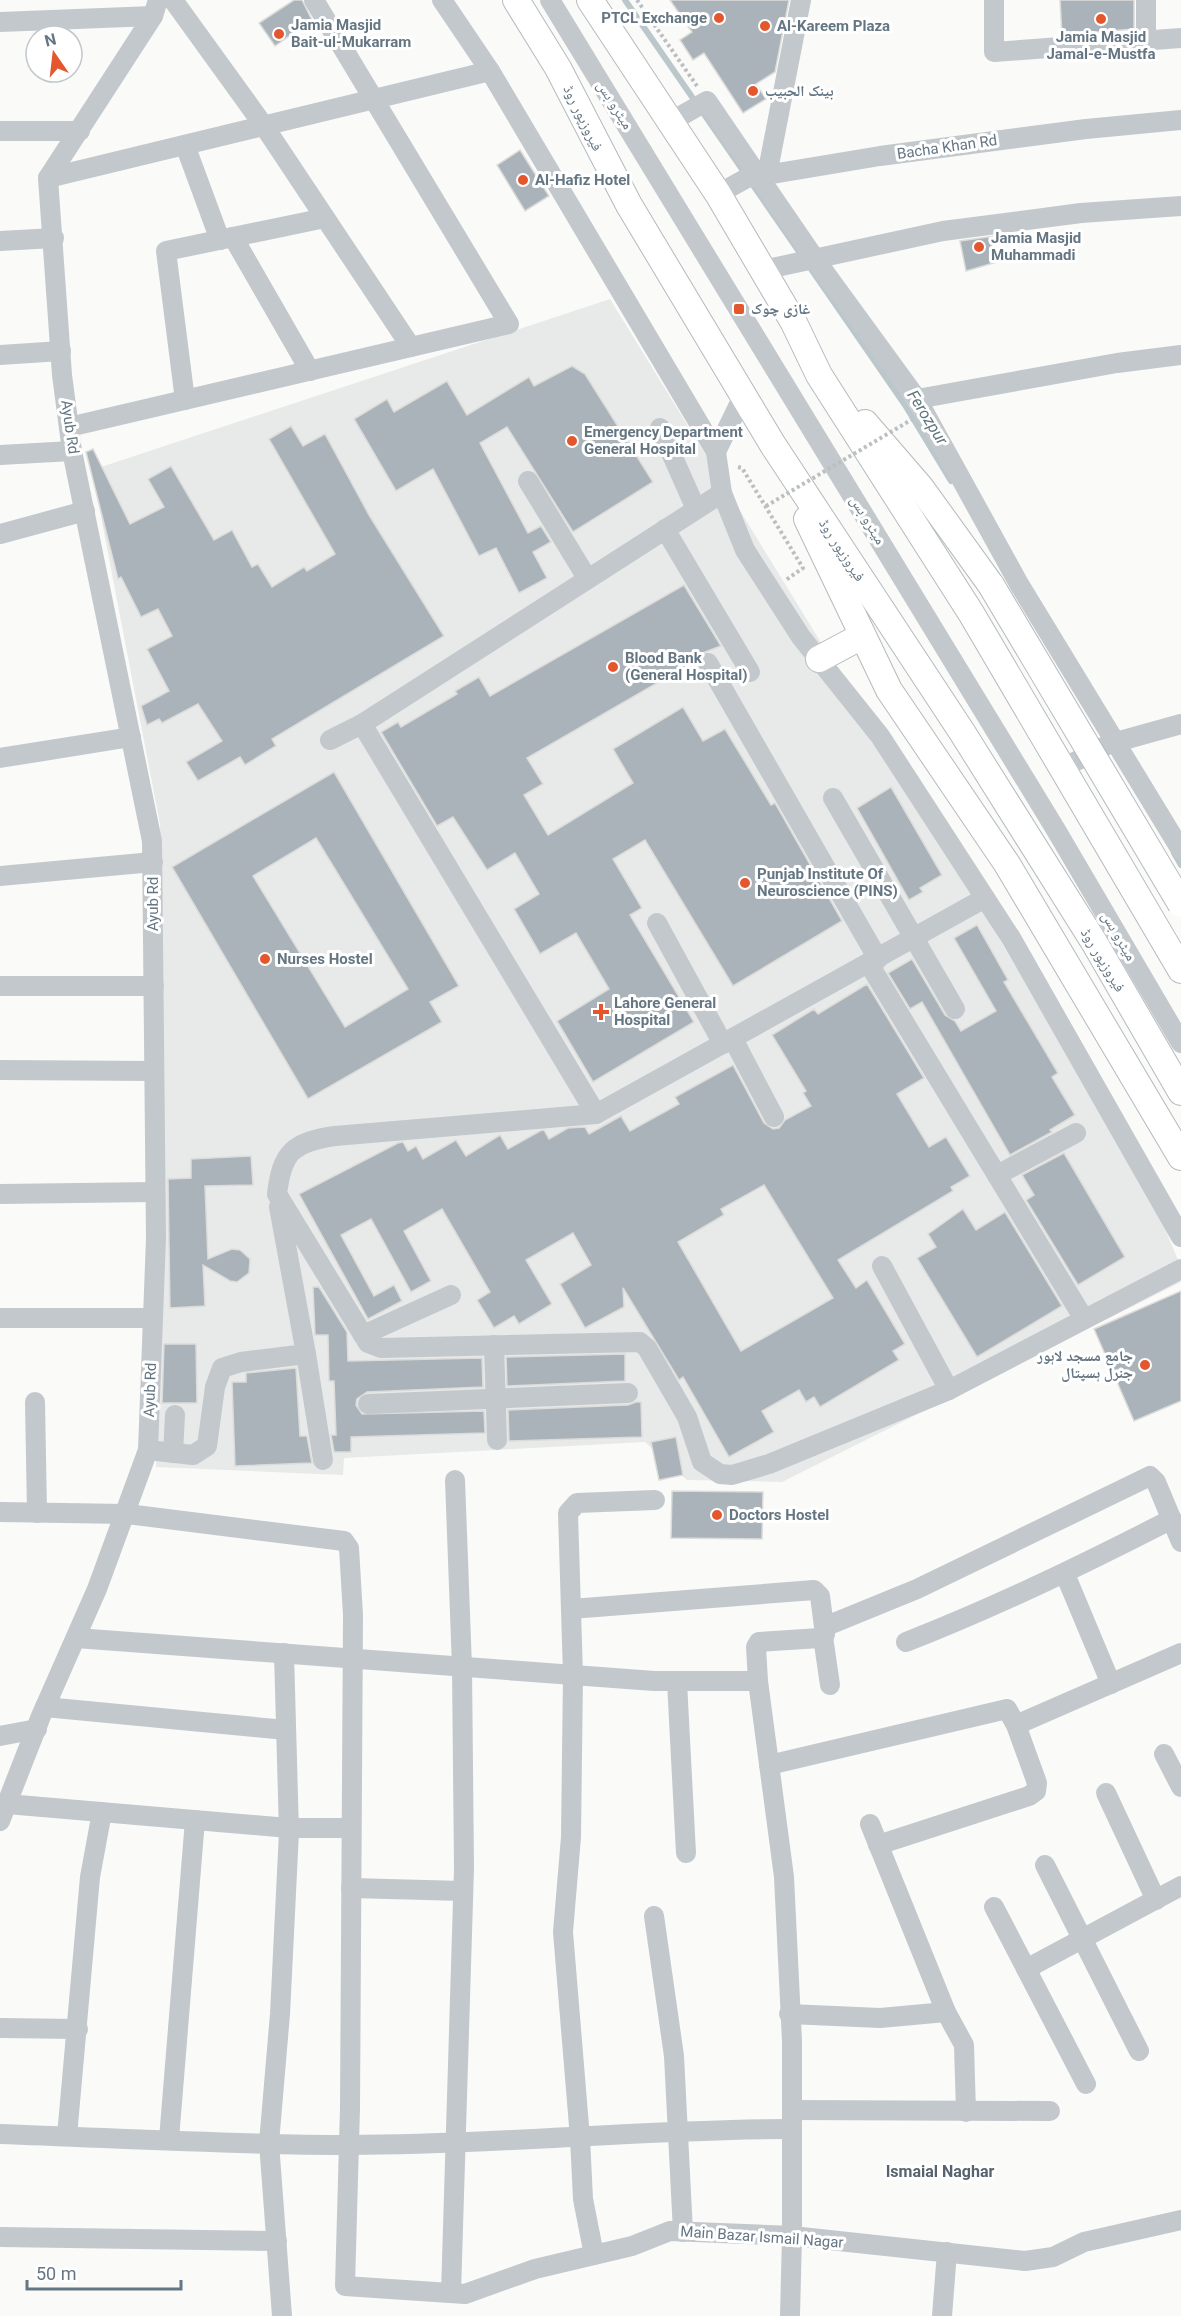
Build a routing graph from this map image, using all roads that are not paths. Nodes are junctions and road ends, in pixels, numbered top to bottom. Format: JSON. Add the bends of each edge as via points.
{"nodes":[{"id":1,"x":173,"y":0,"type":"edge"},
{"id":2,"x":314,"y":0,"type":"edge"},
{"id":3,"x":442,"y":0,"type":"edge"},
{"id":4,"x":516,"y":0,"type":"edge"},
{"id":5,"x":550,"y":0,"type":"edge"},
{"id":6,"x":590,"y":0,"type":"edge"},
{"id":7,"x":611,"y":0,"type":"edge"},
{"id":8,"x":801,"y":0,"type":"edge"},
{"id":9,"x":994,"y":0,"type":"edge"},
{"id":10,"x":1146,"y":0,"type":"edge"},
{"id":11,"x":155,"y":8,"type":"edge"},
{"id":12,"x":0,"y":22,"type":"edge"},
{"id":13,"x":608,"y":26,"type":"junction"},
{"id":14,"x":1181,"y":38,"type":"edge"},
{"id":15,"x":1146,"y":41,"type":"junction"},
{"id":16,"x":490,"y":71,"type":"junction"},
{"id":17,"x":375,"y":99,"type":"junction"},
{"id":18,"x":1181,"y":120,"type":"edge"},
{"id":19,"x":672,"y":121,"type":"junction"},
{"id":20,"x":264,"y":126,"type":"junction"},
{"id":21,"x":0,"y":131,"type":"edge"},
{"id":22,"x":80,"y":131,"type":"junction"},
{"id":23,"x":184,"y":145,"type":"junction"},
{"id":24,"x":763,"y":176,"type":"junction"},
{"id":25,"x":48,"y":178,"type":"junction"},
{"id":26,"x":718,"y":194,"type":"junction"},
{"id":27,"x":1181,"y":206,"type":"edge"},
{"id":28,"x":325,"y":218,"type":"junction"},
{"id":29,"x":54,"y":238,"type":"junction"},
{"id":30,"x":226,"y":238,"type":"junction"},
{"id":31,"x":0,"y":241,"type":"edge"},
{"id":32,"x":815,"y":259,"type":"junction"},
{"id":33,"x":763,"y":270,"type":"junction"},
{"id":34,"x":411,"y":347,"type":"junction"},
{"id":35,"x":61,"y":351,"type":"junction"},
{"id":36,"x":0,"y":355,"type":"edge"},
{"id":37,"x":1181,"y":355,"type":"edge"},
{"id":38,"x":310,"y":371,"type":"junction"},
{"id":39,"x":819,"y":375,"type":"junction"},
{"id":40,"x":744,"y":394,"type":"junction"},
{"id":41,"x":917,"y":399,"type":"junction"},
{"id":42,"x":185,"y":400,"type":"junction"},
{"id":43,"x":69,"y":427,"type":"junction"},
{"id":44,"x":660,"y":428,"type":"dead end"},
{"id":45,"x":773,"y":445,"type":"junction"},
{"id":46,"x":72,"y":451,"type":"junction"},
{"id":47,"x":716,"y":452,"type":"junction"},
{"id":48,"x":0,"y":455,"type":"edge"},
{"id":49,"x":528,"y":481,"type":"dead end"},
{"id":50,"x":722,"y":494,"type":"junction"},
{"id":51,"x":696,"y":510,"type":"junction"},
{"id":52,"x":85,"y":511,"type":"junction"},
{"id":53,"x":664,"y":529,"type":"junction"},
{"id":54,"x":0,"y":534,"type":"edge"},
{"id":55,"x":586,"y":578,"type":"junction"},
{"id":56,"x":862,"y":636,"type":"junction"},
{"id":57,"x":819,"y":660,"type":"junction"},
{"id":58,"x":708,"y":663,"type":"dead end"},
{"id":59,"x":750,"y":672,"type":"dead end"},
{"id":60,"x":1181,"y":723,"type":"edge"},
{"id":61,"x":362,"y":724,"type":"junction"},
{"id":62,"x":131,"y":737,"type":"junction"},
{"id":63,"x":330,"y":740,"type":"dead end"},
{"id":64,"x":1115,"y":742,"type":"junction"},
{"id":65,"x":0,"y":758,"type":"edge"},
{"id":66,"x":1060,"y":769,"type":"junction"},
{"id":67,"x":833,"y":798,"type":"dead end"},
{"id":68,"x":1181,"y":850,"type":"edge"},
{"id":69,"x":153,"y":861,"type":"junction"},
{"id":70,"x":0,"y":876,"type":"edge"},
{"id":71,"x":985,"y":898,"type":"junction"},
{"id":72,"x":1181,"y":904,"type":"edge"},
{"id":73,"x":657,"y":923,"type":"dead end"},
{"id":74,"x":916,"y":939,"type":"junction"},
{"id":75,"x":874,"y":962,"type":"junction"},
{"id":76,"x":1181,"y":970,"type":"edge"},
{"id":77,"x":0,"y":986,"type":"edge"},
{"id":78,"x":153,"y":986,"type":"junction"},
{"id":79,"x":955,"y":1009,"type":"dead end"},
{"id":80,"x":728,"y":1042,"type":"junction"},
{"id":81,"x":1181,"y":1042,"type":"edge"},
{"id":82,"x":0,"y":1070,"type":"edge"},
{"id":83,"x":154,"y":1071,"type":"junction"},
{"id":84,"x":1181,"y":1092,"type":"edge"},
{"id":85,"x":596,"y":1114,"type":"junction"},
{"id":86,"x":774,"y":1117,"type":"dead end"},
{"id":87,"x":1076,"y":1133,"type":"dead end"},
{"id":88,"x":1181,"y":1157,"type":"edge"},
{"id":89,"x":997,"y":1175,"type":"junction"},
{"id":90,"x":155,"y":1192,"type":"junction"},
{"id":91,"x":0,"y":1194,"type":"edge"},
{"id":92,"x":277,"y":1194,"type":"junction"},
{"id":93,"x":1181,"y":1237,"type":"edge"},
{"id":94,"x":882,"y":1266,"type":"dead end"},
{"id":95,"x":1181,"y":1269,"type":"edge"},
{"id":96,"x":451,"y":1295,"type":"dead end"},
{"id":97,"x":0,"y":1318,"type":"edge"},
{"id":98,"x":152,"y":1318,"type":"junction"},
{"id":99,"x":1084,"y":1319,"type":"junction"},
{"id":100,"x":363,"y":1335,"type":"junction"},
{"id":101,"x":494,"y":1345,"type":"junction"},
{"id":102,"x":306,"y":1354,"type":"junction"},
{"id":103,"x":949,"y":1390,"type":"junction"},
{"id":104,"x":628,"y":1393,"type":"dead end"},
{"id":105,"x":496,"y":1399,"type":"junction"},
{"id":106,"x":35,"y":1402,"type":"dead end"},
{"id":107,"x":369,"y":1404,"type":"dead end"},
{"id":108,"x":174,"y":1415,"type":"dead end"},
{"id":109,"x":497,"y":1440,"type":"dead end"},
{"id":110,"x":148,"y":1450,"type":"junction"},
{"id":111,"x":173,"y":1453,"type":"junction"},
{"id":112,"x":323,"y":1460,"type":"dead end"},
{"id":113,"x":455,"y":1480,"type":"dead end"},
{"id":114,"x":656,"y":1500,"type":"dead end"},
{"id":115,"x":0,"y":1512,"type":"edge"},
{"id":116,"x":37,"y":1513,"type":"junction"},
{"id":117,"x":127,"y":1514,"type":"junction"},
{"id":118,"x":1172,"y":1519,"type":"junction"},
{"id":119,"x":1181,"y":1542,"type":"edge"},
{"id":120,"x":1065,"y":1574,"type":"junction"},
{"id":121,"x":571,"y":1609,"type":"junction"},
{"id":122,"x":823,"y":1632,"type":"junction"},
{"id":123,"x":76,"y":1638,"type":"junction"},
{"id":124,"x":906,"y":1642,"type":"dead end"},
{"id":125,"x":284,"y":1653,"type":"junction"},
{"id":126,"x":1181,"y":1653,"type":"edge"},
{"id":127,"x":352,"y":1660,"type":"junction"},
{"id":128,"x":462,"y":1667,"type":"junction"},
{"id":129,"x":573,"y":1675,"type":"junction"},
{"id":130,"x":758,"y":1681,"type":"junction"},
{"id":131,"x":677,"y":1682,"type":"junction"},
{"id":132,"x":1111,"y":1684,"type":"junction"},
{"id":133,"x":830,"y":1685,"type":"dead end"},
{"id":134,"x":45,"y":1707,"type":"junction"},
{"id":135,"x":1016,"y":1725,"type":"junction"},
{"id":136,"x":37,"y":1729,"type":"junction"},
{"id":137,"x":285,"y":1730,"type":"junction"},
{"id":138,"x":0,"y":1736,"type":"edge"},
{"id":139,"x":1164,"y":1754,"type":"dead end"},
{"id":140,"x":769,"y":1765,"type":"junction"},
{"id":141,"x":1181,"y":1787,"type":"edge"},
{"id":142,"x":1106,"y":1793,"type":"dead end"},
{"id":143,"x":102,"y":1812,"type":"junction"},
{"id":144,"x":3,"y":1813,"type":"edge"},
{"id":145,"x":195,"y":1820,"type":"junction"},
{"id":146,"x":870,"y":1824,"type":"dead end"},
{"id":147,"x":289,"y":1827,"type":"junction"},
{"id":148,"x":351,"y":1828,"type":"junction"},
{"id":149,"x":878,"y":1845,"type":"junction"},
{"id":150,"x":686,"y":1853,"type":"dead end"},
{"id":151,"x":1045,"y":1865,"type":"dead end"},
{"id":152,"x":1181,"y":1886,"type":"edge"},
{"id":153,"x":351,"y":1888,"type":"junction"},
{"id":154,"x":463,"y":1891,"type":"junction"},
{"id":155,"x":1156,"y":1900,"type":"junction"},
{"id":156,"x":994,"y":1906,"type":"dead end"},
{"id":157,"x":654,"y":1916,"type":"dead end"},
{"id":158,"x":1081,"y":1940,"type":"junction"},
{"id":159,"x":1026,"y":1969,"type":"junction"},
{"id":160,"x":946,"y":2012,"type":"junction"},
{"id":161,"x":789,"y":2014,"type":"junction"},
{"id":162,"x":0,"y":2028,"type":"edge"},
{"id":163,"x":78,"y":2029,"type":"junction"},
{"id":164,"x":1139,"y":2051,"type":"dead end"},
{"id":165,"x":1086,"y":2084,"type":"dead end"},
{"id":166,"x":1050,"y":2111,"type":"dead end"},
{"id":167,"x":966,"y":2112,"type":"junction"},
{"id":168,"x":792,"y":2119,"type":"junction"},
{"id":169,"x":679,"y":2131,"type":"junction"},
{"id":170,"x":0,"y":2134,"type":"edge"},
{"id":171,"x":67,"y":2136,"type":"junction"},
{"id":172,"x":580,"y":2138,"type":"junction"},
{"id":173,"x":169,"y":2139,"type":"junction"},
{"id":174,"x":456,"y":2142,"type":"junction"},
{"id":175,"x":269,"y":2143,"type":"junction"},
{"id":176,"x":349,"y":2145,"type":"junction"},
{"id":177,"x":1181,"y":2220,"type":"edge"},
{"id":178,"x":683,"y":2232,"type":"junction"},
{"id":179,"x":792,"y":2236,"type":"junction"},
{"id":180,"x":0,"y":2237,"type":"edge"},
{"id":181,"x":277,"y":2241,"type":"junction"},
{"id":182,"x":947,"y":2252,"type":"junction"},
{"id":183,"x":594,"y":2255,"type":"junction"},
{"id":184,"x":451,"y":2293,"type":"junction"},
{"id":185,"x":282,"y":2316,"type":"edge"},
{"id":186,"x":790,"y":2316,"type":"edge"},
{"id":187,"x":942,"y":2316,"type":"edge"}],
"edges":[{"from":1,"to":20,"type":"street"},
{"from":2,"to":17,"type":"street"},
{"from":3,"to":16,"type":"street"},
{"from":4,"to":40,"type":"main road","name":"فیروزپور روڈ","via":[[558,68],[607,167]]},
{"from":5,"to":81,"type":"street","name":"میٹرو بس"},
{"from":6,"to":13,"type":"main road"},
{"from":7,"to":13,"type":"main road"},
{"from":8,"to":24,"type":"street"},
{"from":9,"to":15,"type":"street","via":[[994,52]]},
{"from":10,"to":15,"type":"street"},
{"from":11,"to":12,"type":"street"},
{"from":11,"to":22,"type":"street"},
{"from":13,"to":19,"type":"main road"},
{"from":14,"to":15,"type":"street"},
{"from":16,"to":17,"type":"street"},
{"from":16,"to":47,"type":"street"},
{"from":17,"to":20,"type":"street"},
{"from":17,"to":34,"type":"street","via":[[509,324]]},
{"from":18,"to":24,"type":"street","name":"Bacha Khan Rd","via":[[880,156]]},
{"from":19,"to":24,"type":"street","via":[[707,101]]},
{"from":19,"to":26,"type":"main road"},
{"from":20,"to":23,"type":"street"},
{"from":20,"to":28,"type":"street"},
{"from":21,"to":22,"type":"street"},
{"from":22,"to":25,"type":"street"},
{"from":23,"to":25,"type":"street"},
{"from":23,"to":30,"type":"street"},
{"from":24,"to":26,"type":"street","name":"Bacha Khan Rd","via":[[747,178]]},
{"from":24,"to":32,"type":"street"},
{"from":25,"to":29,"type":"street","name":"Ayub Rd"},
{"from":26,"to":33,"type":"main road"},
{"from":27,"to":32,"type":"street","via":[[1081,213],[944,231]]},
{"from":28,"to":30,"type":"street"},
{"from":28,"to":34,"type":"street"},
{"from":29,"to":31,"type":"street"},
{"from":29,"to":35,"type":"street","name":"Ayub Rd"},
{"from":30,"to":38,"type":"street"},
{"from":30,"to":42,"type":"street","via":[[166,251]]},
{"from":32,"to":33,"type":"street"},
{"from":32,"to":41,"type":"street"},
{"from":33,"to":39,"type":"main road"},
{"from":34,"to":38,"type":"street"},
{"from":35,"to":36,"type":"street"},
{"from":35,"to":43,"type":"street","name":"Ayub Rd"},
{"from":37,"to":41,"type":"street"},
{"from":38,"to":42,"type":"street"},
{"from":39,"to":66,"type":"main road","via":[[971,613]]},
{"from":39,"to":72,"type":"main road","bridge":true,"via":[[921,488],[991,585]]},
{"from":40,"to":45,"type":"main road","name":"فیروزپور روڈ"},
{"from":40,"to":47,"type":"street"},
{"from":41,"to":64,"type":"street","via":[[1019,584]]},
{"from":42,"to":43,"type":"street"},
{"from":43,"to":46,"type":"street","name":"Ayub Rd"},
{"from":44,"to":51,"type":"street"},
{"from":45,"to":56,"type":"main road"},
{"from":45,"to":84,"type":"main road","name":"فیروزپور روڈ","via":[[962,732],[1094,942]]},
{"from":46,"to":48,"type":"street"},
{"from":46,"to":52,"type":"street","name":"Ayub Rd"},
{"from":47,"to":50,"type":"street"},
{"from":49,"to":55,"type":"street"},
{"from":50,"to":51,"type":"street"},
{"from":50,"to":57,"type":"street","via":[[745,550]]},
{"from":51,"to":53,"type":"street"},
{"from":52,"to":54,"type":"street"},
{"from":52,"to":62,"type":"street","name":"Ayub Rd"},
{"from":53,"to":55,"type":"street"},
{"from":53,"to":59,"type":"street"},
{"from":55,"to":61,"type":"street"},
{"from":56,"to":57,"type":"main road"},
{"from":56,"to":88,"type":"main road","via":[[889,690],[1007,864]]},
{"from":57,"to":71,"type":"street","via":[[880,736]]},
{"from":58,"to":75,"type":"street"},
{"from":60,"to":64,"type":"street"},
{"from":61,"to":63,"type":"street"},
{"from":61,"to":85,"type":"street"},
{"from":62,"to":65,"type":"street"},
{"from":62,"to":69,"type":"street","name":"Ayub Rd"},
{"from":64,"to":66,"type":"street"},
{"from":64,"to":68,"type":"street"},
{"from":66,"to":76,"type":"main road"},
{"from":67,"to":74,"type":"street"},
{"from":69,"to":70,"type":"street"},
{"from":69,"to":78,"type":"street","name":"Ayub Rd"},
{"from":71,"to":74,"type":"street"},
{"from":71,"to":93,"type":"street"},
{"from":73,"to":80,"type":"street"},
{"from":74,"to":75,"type":"street"},
{"from":74,"to":79,"type":"street"},
{"from":75,"to":80,"type":"street"},
{"from":75,"to":89,"type":"street"},
{"from":77,"to":78,"type":"street"},
{"from":78,"to":83,"type":"street","name":"Ayub Rd"},
{"from":80,"to":85,"type":"street"},
{"from":80,"to":86,"type":"street"},
{"from":82,"to":83,"type":"street"},
{"from":83,"to":90,"type":"street","name":"Ayub Rd"},
{"from":85,"to":92,"type":"street","via":[[303,1141],[284,1160]]},
{"from":87,"to":89,"type":"street"},
{"from":89,"to":99,"type":"street"},
{"from":90,"to":91,"type":"street"},
{"from":90,"to":98,"type":"street","name":"Ayub Rd"},
{"from":92,"to":100,"type":"street"},
{"from":92,"to":102,"type":"street"},
{"from":94,"to":103,"type":"street"},
{"from":95,"to":99,"type":"street"},
{"from":96,"to":100,"type":"street"},
{"from":97,"to":98,"type":"street"},
{"from":98,"to":110,"type":"street","name":"Ayub Rd"},
{"from":99,"to":103,"type":"street"},
{"from":100,"to":101,"type":"street","via":[[368,1343],[381,1348]]},
{"from":101,"to":103,"type":"street","via":[[640,1342],[687,1417],[702,1462],[720,1474],[732,1475],[769,1464]]},
{"from":101,"to":105,"type":"street"},
{"from":102,"to":111,"type":"street","via":[[222,1368],[215,1387],[207,1446],[193,1455]]},
{"from":102,"to":112,"type":"street"},
{"from":104,"to":105,"type":"street"},
{"from":105,"to":107,"type":"street"},
{"from":105,"to":109,"type":"street"},
{"from":106,"to":116,"type":"street"},
{"from":108,"to":111,"type":"street"},
{"from":110,"to":111,"type":"street"},
{"from":110,"to":117,"type":"street","name":"Ayub Rd"},
{"from":113,"to":128,"type":"street"},
{"from":114,"to":121,"type":"street","via":[[577,1503],[570,1507]]},
{"from":115,"to":116,"type":"street"},
{"from":116,"to":117,"type":"street"},
{"from":117,"to":123,"type":"street","name":"Ayub Rd"},
{"from":117,"to":127,"type":"street","via":[[344,1541],[349,1548]]},
{"from":118,"to":119,"type":"street"},
{"from":118,"to":120,"type":"street"},
{"from":118,"to":122,"type":"street","via":[[1150,1476]]},
{"from":120,"to":124,"type":"street"},
{"from":120,"to":132,"type":"street"},
{"from":121,"to":122,"type":"street","via":[[814,1590],[820,1596]]},
{"from":121,"to":129,"type":"street"},
{"from":122,"to":130,"type":"street","via":[[759,1642]]},
{"from":122,"to":133,"type":"street"},
{"from":123,"to":125,"type":"street"},
{"from":123,"to":134,"type":"street","name":"Ayub Rd"},
{"from":125,"to":127,"type":"street"},
{"from":125,"to":137,"type":"street"},
{"from":126,"to":132,"type":"street"},
{"from":127,"to":128,"type":"street"},
{"from":127,"to":148,"type":"street"},
{"from":128,"to":129,"type":"street"},
{"from":128,"to":154,"type":"street"},
{"from":129,"to":131,"type":"street"},
{"from":129,"to":172,"type":"street","via":[[571,1837],[563,1932]]},
{"from":130,"to":131,"type":"street"},
{"from":130,"to":140,"type":"street"},
{"from":131,"to":150,"type":"street"},
{"from":132,"to":135,"type":"street"},
{"from":134,"to":136,"type":"street","name":"Ayub Rd"},
{"from":134,"to":137,"type":"street"},
{"from":135,"to":140,"type":"street","via":[[1009,1711],[1003,1709]]},
{"from":135,"to":149,"type":"street","via":[[1037,1783],[1036,1791]]},
{"from":136,"to":138,"type":"street"},
{"from":136,"to":144,"type":"street","name":"Ayub Rd"},
{"from":137,"to":147,"type":"street"},
{"from":139,"to":141,"type":"street"},
{"from":140,"to":161,"type":"street","via":[[784,1876]]},
{"from":142,"to":155,"type":"street"},
{"from":143,"to":144,"type":"street"},
{"from":143,"to":145,"type":"street"},
{"from":143,"to":163,"type":"street","via":[[90,1877]]},
{"from":145,"to":147,"type":"street"},
{"from":145,"to":173,"type":"street"},
{"from":146,"to":149,"type":"street"},
{"from":147,"to":148,"type":"street"},
{"from":147,"to":175,"type":"street"},
{"from":148,"to":153,"type":"street"},
{"from":149,"to":160,"type":"street"},
{"from":151,"to":158,"type":"street"},
{"from":152,"to":155,"type":"street"},
{"from":153,"to":154,"type":"street"},
{"from":153,"to":176,"type":"street"},
{"from":154,"to":174,"type":"street"},
{"from":155,"to":158,"type":"street"},
{"from":156,"to":159,"type":"street"},
{"from":157,"to":169,"type":"street","via":[[674,2056]]},
{"from":158,"to":159,"type":"street"},
{"from":158,"to":164,"type":"street"},
{"from":159,"to":165,"type":"street"},
{"from":160,"to":161,"type":"street","via":[[880,2018]]},
{"from":160,"to":167,"type":"street","via":[[963,2045]]},
{"from":161,"to":168,"type":"street"},
{"from":162,"to":163,"type":"street"},
{"from":163,"to":171,"type":"street"},
{"from":166,"to":167,"type":"street"},
{"from":167,"to":168,"type":"street"},
{"from":168,"to":169,"type":"street"},
{"from":168,"to":179,"type":"street"},
{"from":169,"to":172,"type":"street"},
{"from":169,"to":178,"type":"street"},
{"from":170,"to":171,"type":"street"},
{"from":171,"to":173,"type":"street"},
{"from":172,"to":174,"type":"street"},
{"from":172,"to":183,"type":"street","via":[[583,2199]]},
{"from":173,"to":175,"type":"street"},
{"from":174,"to":176,"type":"street"},
{"from":174,"to":184,"type":"street"},
{"from":175,"to":176,"type":"street"},
{"from":175,"to":181,"type":"street"},
{"from":176,"to":184,"type":"street","name":"Main Bazar Ismail Nagar","via":[[345,2286]]},
{"from":177,"to":182,"type":"street","name":"Main Bazar Ismail Nagar","via":[[1084,2242],[1053,2257],[1025,2262]]},
{"from":178,"to":179,"type":"street","name":"Main Bazar Ismail Nagar"},
{"from":178,"to":183,"type":"street","name":"Main Bazar Ismail Nagar","via":[[670,2231]]},
{"from":179,"to":182,"type":"street","name":"Main Bazar Ismail Nagar"},
{"from":179,"to":186,"type":"street"},
{"from":180,"to":181,"type":"street"},
{"from":181,"to":185,"type":"street"},
{"from":182,"to":187,"type":"street"},
{"from":183,"to":184,"type":"street","name":"Main Bazar Ismail Nagar","via":[[535,2269],[465,2294]]}]}
